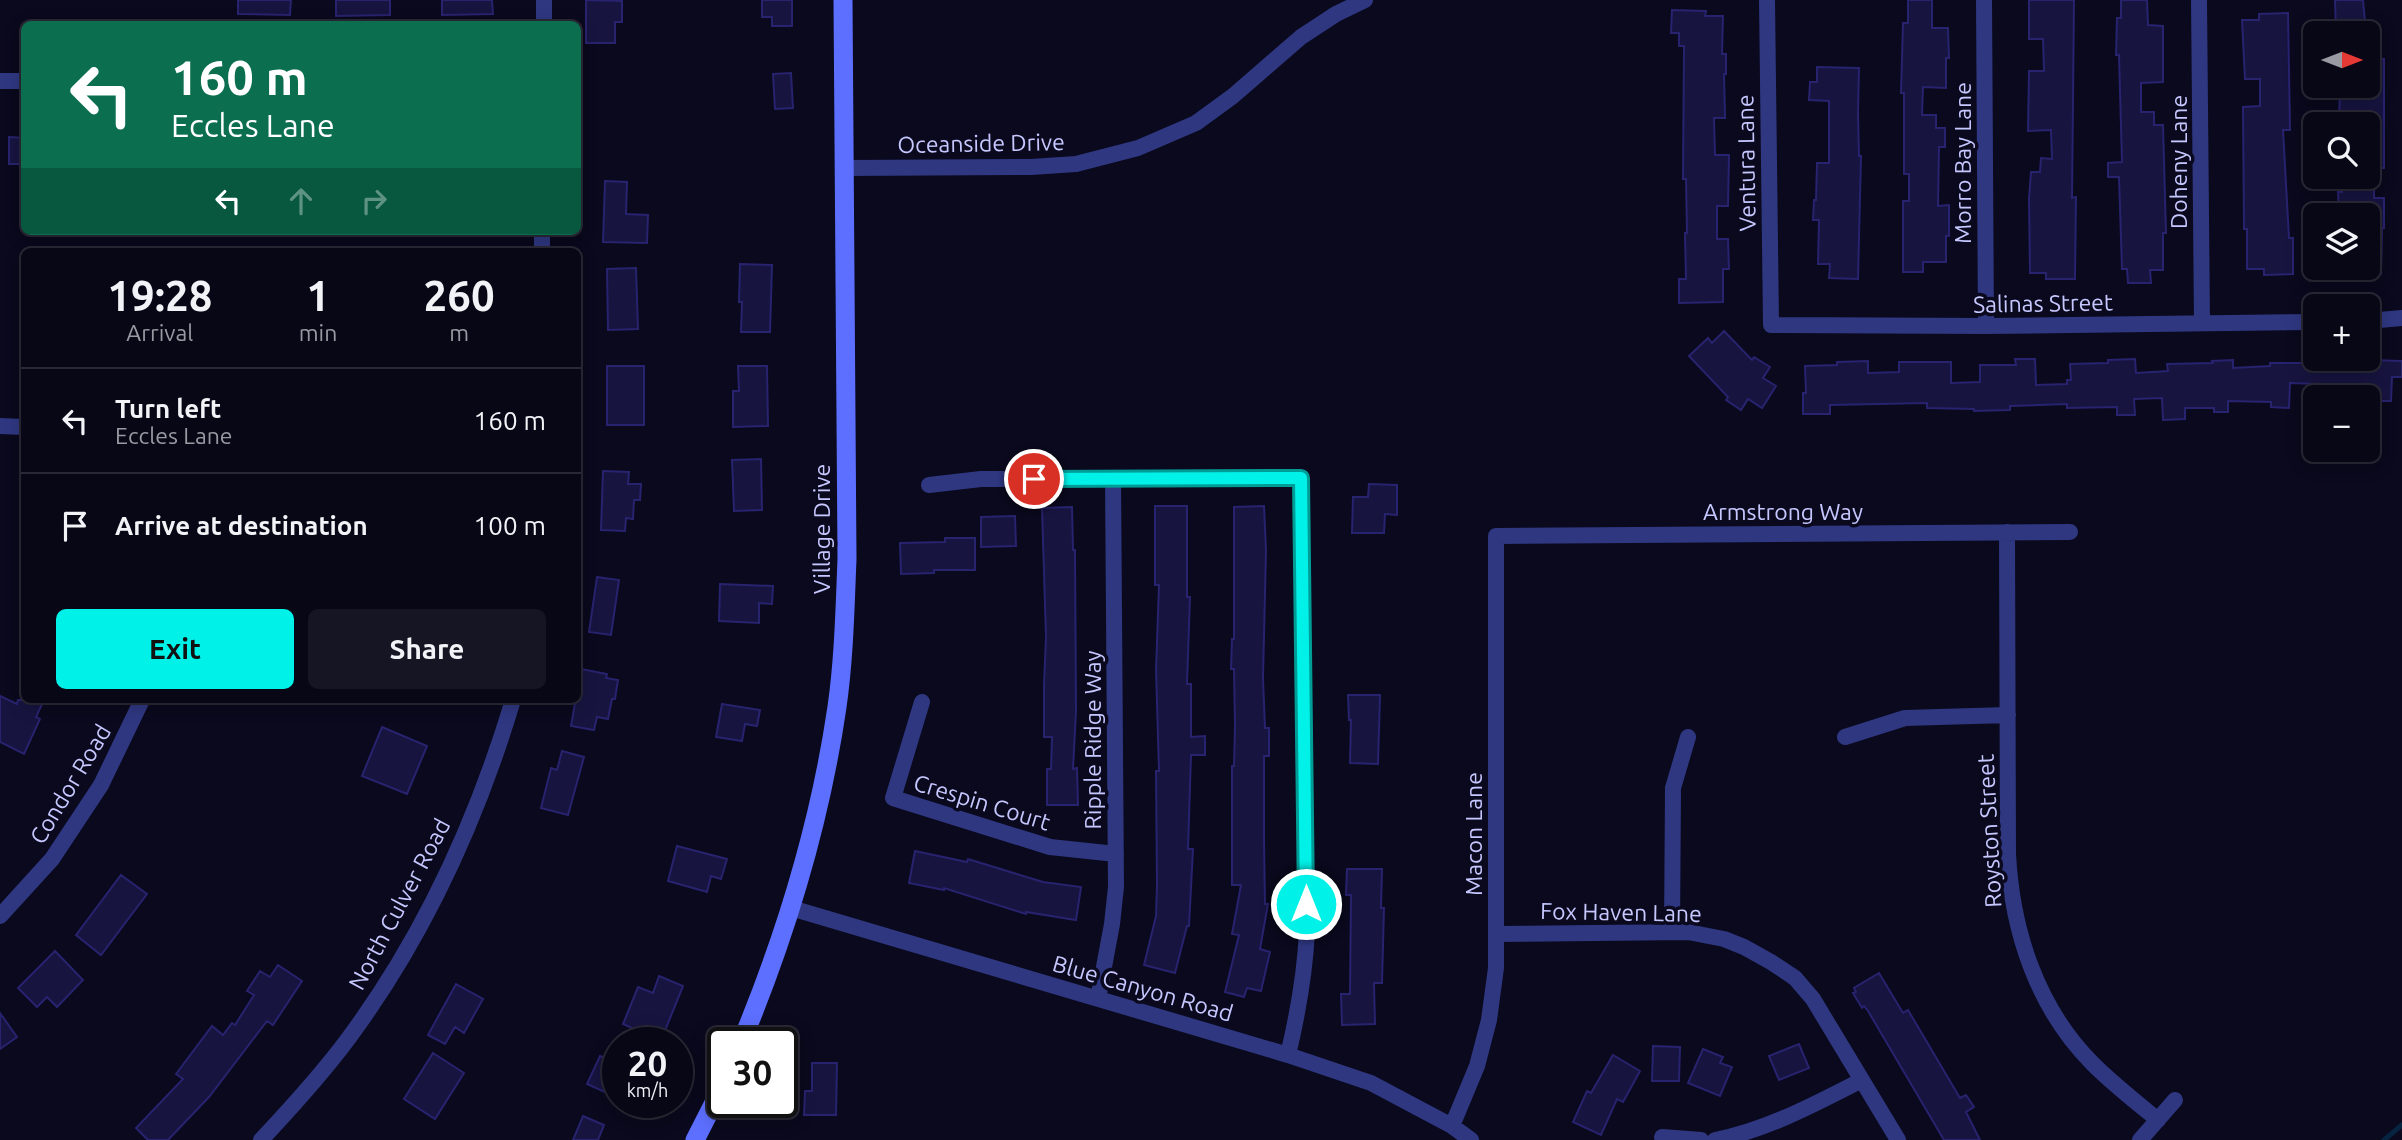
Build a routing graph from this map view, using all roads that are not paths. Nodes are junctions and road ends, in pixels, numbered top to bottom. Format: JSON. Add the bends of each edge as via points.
{"nodes":[{"id":1,"x":544,"y":0,"type":"edge"},
{"id":2,"x":843,"y":0,"type":"edge"},
{"id":3,"x":1365,"y":0,"type":"edge"},
{"id":4,"x":1767,"y":0,"type":"edge"},
{"id":5,"x":1984,"y":0,"type":"edge"},
{"id":6,"x":2199,"y":0,"type":"edge"},
{"id":7,"x":544,"y":21,"type":"edge"},
{"id":8,"x":0,"y":81,"type":"edge"},
{"id":9,"x":21,"y":81,"type":"edge"},
{"id":10,"x":844,"y":168,"type":"junction"},
{"id":11,"x":2402,"y":318,"type":"edge"},
{"id":12,"x":2380,"y":320,"type":"edge"},
{"id":13,"x":2303,"y":322,"type":"edge"},
{"id":14,"x":2202,"y":323,"type":"junction"},
{"id":15,"x":1771,"y":325,"type":"joint"},
{"id":16,"x":1986,"y":326,"type":"junction"},
{"id":17,"x":0,"y":426,"type":"edge"},
{"id":18,"x":21,"y":427,"type":"edge"},
{"id":19,"x":1113,"y":478,"type":"junction"},
{"id":20,"x":929,"y":485,"type":"dead end"},
{"id":21,"x":2007,"y":532,"type":"junction"},
{"id":22,"x":2070,"y":532,"type":"dead end"},
{"id":23,"x":1496,"y":536,"type":"joint"},
{"id":24,"x":922,"y":702,"type":"dead end"},
{"id":25,"x":141,"y":703,"type":"edge"},
{"id":26,"x":512,"y":703,"type":"edge"},
{"id":27,"x":2008,"y":715,"type":"junction"},
{"id":28,"x":1688,"y":737,"type":"dead end"},
{"id":29,"x":1845,"y":737,"type":"dead end"},
{"id":30,"x":1116,"y":854,"type":"junction"},
{"id":31,"x":791,"y":908,"type":"junction"},
{"id":32,"x":0,"y":916,"type":"edge"},
{"id":33,"x":1672,"y":932,"type":"junction"},
{"id":34,"x":1496,"y":934,"type":"junction"},
{"id":35,"x":1098,"y":999,"type":"junction"},
{"id":36,"x":747,"y":1027,"type":"edge"},
{"id":37,"x":1288,"y":1055,"type":"junction"},
{"id":38,"x":1862,"y":1080,"type":"junction"},
{"id":39,"x":2175,"y":1100,"type":"dead end"},
{"id":40,"x":707,"y":1116,"type":"edge"},
{"id":41,"x":2158,"y":1120,"type":"junction"},
{"id":42,"x":1452,"y":1126,"type":"junction"},
{"id":43,"x":1662,"y":1137,"type":"dead end"},
{"id":44,"x":261,"y":1140,"type":"edge"},
{"id":45,"x":695,"y":1140,"type":"edge"},
{"id":46,"x":1471,"y":1140,"type":"edge"},
{"id":47,"x":1700,"y":1140,"type":"edge"},
{"id":48,"x":1715,"y":1140,"type":"edge"},
{"id":49,"x":1898,"y":1140,"type":"edge"},
{"id":50,"x":2140,"y":1140,"type":"edge"}],
"edges":[{"from":1,"to":7,"type":"street"},
{"from":2,"to":10,"type":"main road","name":"Village Drive"},
{"from":3,"to":10,"type":"street","name":"Oceanside Drive","via":[[1301,37],[1196,124],[1138,148],[1076,164]]},
{"from":4,"to":15,"type":"street","name":"Ventura Lane"},
{"from":5,"to":16,"type":"street","name":"Morro Bay Lane"},
{"from":6,"to":14,"type":"street","name":"Doheny Lane"},
{"from":8,"to":9,"type":"street"},
{"from":10,"to":31,"type":"main road","name":"Village Drive","via":[[844,638],[823,786]]},
{"from":11,"to":12,"type":"street"},
{"from":13,"to":14,"type":"street","name":"Salinas Street"},
{"from":14,"to":16,"type":"street","name":"Salinas Street"},
{"from":15,"to":16,"type":"street","name":"Salinas Street"},
{"from":17,"to":18,"type":"street"},
{"from":19,"to":20,"type":"street","via":[[981,479]]},
{"from":19,"to":30,"type":"street","name":"Ripple Ridge Way"},
{"from":19,"to":37,"type":"street","via":[[1301,478],[1307,931],[1301,1002]]},
{"from":21,"to":22,"type":"street","name":"Armstrong Way"},
{"from":21,"to":23,"type":"street","name":"Armstrong Way"},
{"from":21,"to":27,"type":"street","name":"Royston Street"},
{"from":23,"to":34,"type":"street","name":"Macon Lane"},
{"from":24,"to":30,"type":"street","name":"Crespin Court","via":[[893,798],[1050,847]]},
{"from":25,"to":32,"type":"street","name":"Condor Road","via":[[101,785],[52,859]]},
{"from":26,"to":44,"type":"street","name":"North Culver Road","via":[[486,785],[438,890],[389,979],[348,1039]]},
{"from":27,"to":29,"type":"street","via":[[1905,718]]},
{"from":27,"to":41,"type":"street","name":"Royston Street","via":[[2010,889],[2029,963],[2065,1031],[2091,1062]]},
{"from":28,"to":33,"type":"street","via":[[1672,788]]},
{"from":30,"to":35,"type":"street","name":"Ripple Ridge Way","via":[[1112,924]]},
{"from":31,"to":35,"type":"street","name":"Blue Canyon Road"},
{"from":31,"to":36,"type":"main road","name":"Village Drive"},
{"from":33,"to":34,"type":"street","name":"Fox Haven Lane"},
{"from":33,"to":38,"type":"street","name":"Fox Haven Lane","via":[[1724,939],[1795,978],[1813,999]]},
{"from":34,"to":42,"type":"street","name":"Macon Lane","via":[[1489,1020],[1477,1066]]},
{"from":35,"to":37,"type":"street","name":"Blue Canyon Road"},
{"from":37,"to":42,"type":"street","name":"Blue Canyon Road","via":[[1371,1083]]},
{"from":38,"to":48,"type":"street","via":[[1801,1110]]},
{"from":38,"to":49,"type":"street","name":"Fox Haven Lane"},
{"from":39,"to":41,"type":"street"},
{"from":40,"to":45,"type":"main road"},
{"from":41,"to":50,"type":"street"},
{"from":42,"to":46,"type":"street","name":"Blue Canyon Road"},
{"from":43,"to":47,"type":"street"}]}
